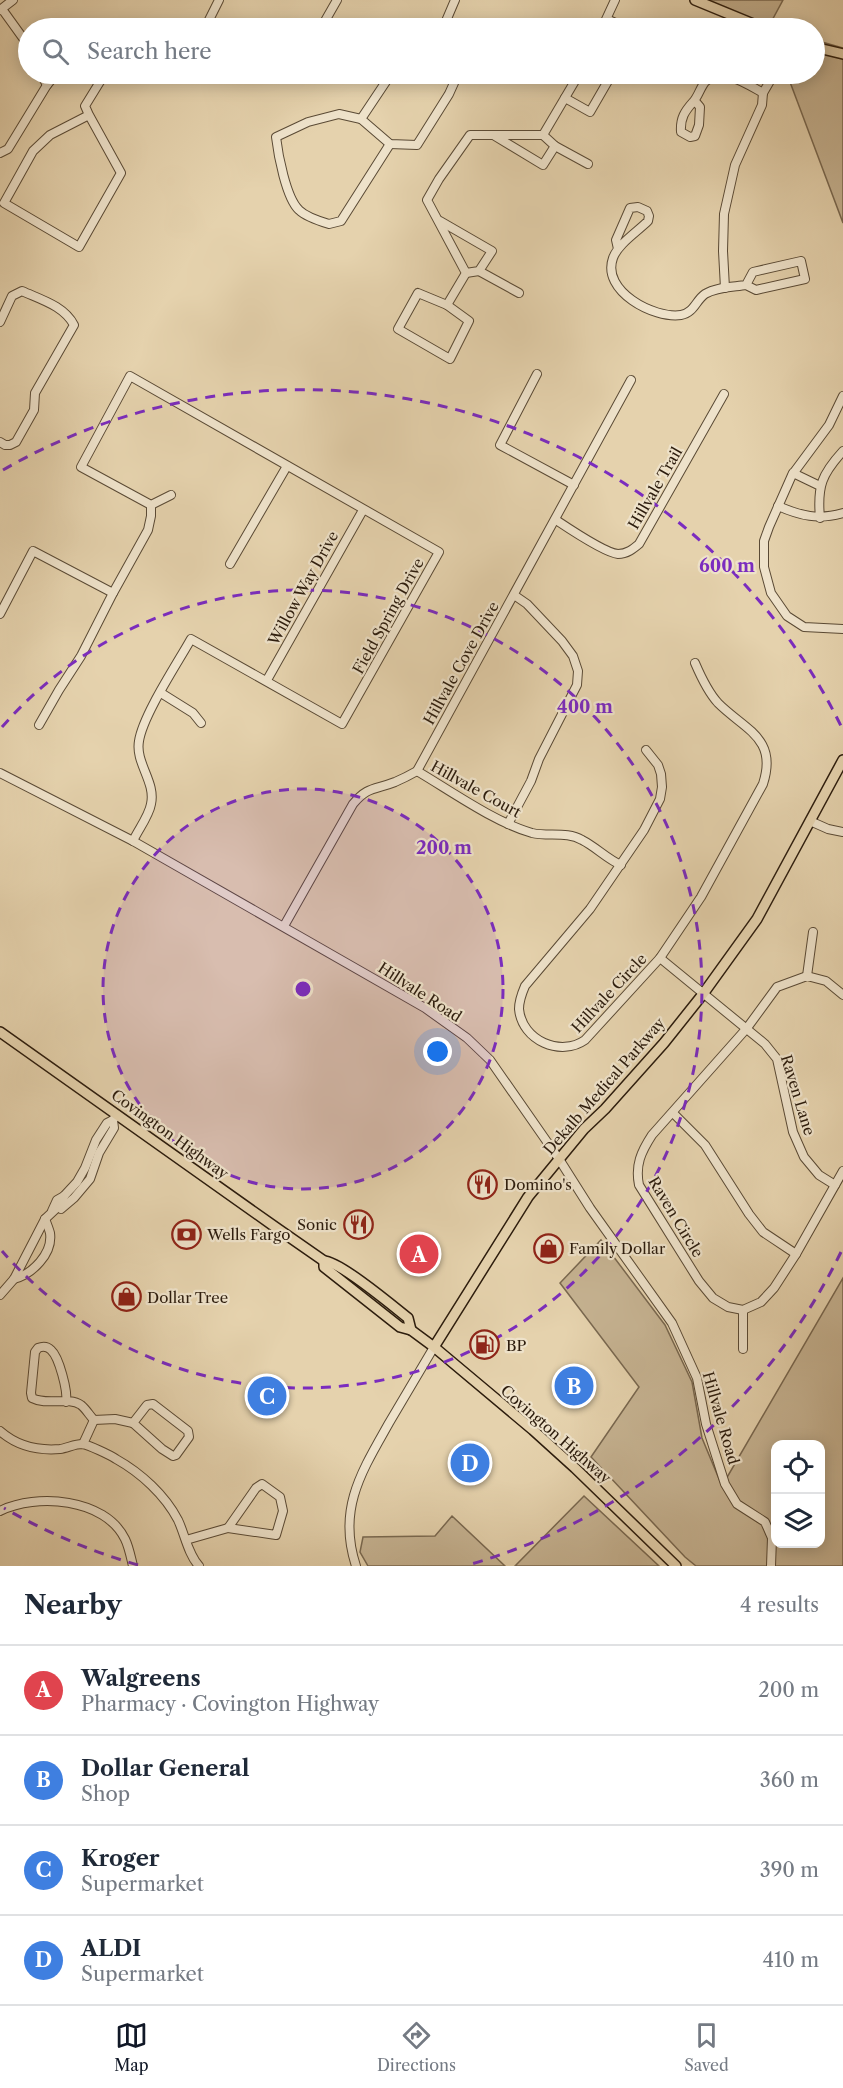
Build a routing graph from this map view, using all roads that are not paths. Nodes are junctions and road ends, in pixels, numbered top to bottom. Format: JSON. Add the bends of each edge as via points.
{"nodes":[{"id":1,"x":13,"y":0,"type":"edge"},
{"id":2,"x":219,"y":0,"type":"edge"},
{"id":3,"x":337,"y":0,"type":"edge"},
{"id":4,"x":455,"y":0,"type":"edge"},
{"id":5,"x":615,"y":0,"type":"edge"},
{"id":6,"x":695,"y":0,"type":"edge"},
{"id":7,"x":1,"y":9,"type":"edge"},
{"id":8,"x":210,"y":18,"type":"edge"},
{"id":9,"x":327,"y":18,"type":"edge"},
{"id":10,"x":448,"y":18,"type":"edge"},
{"id":11,"x":607,"y":18,"type":"edge"},
{"id":12,"x":739,"y":18,"type":"edge"},
{"id":13,"x":18,"y":32,"type":"edge"},
{"id":14,"x":825,"y":50,"type":"edge"},
{"id":15,"x":843,"y":54,"type":"edge"},
{"id":16,"x":99,"y":84,"type":"edge"},
{"id":17,"x":384,"y":84,"type":"edge"},
{"id":18,"x":453,"y":84,"type":"edge"},
{"id":19,"x":573,"y":84,"type":"edge"},
{"id":20,"x":606,"y":84,"type":"edge"},
{"id":21,"x":705,"y":84,"type":"edge"},
{"id":22,"x":745,"y":84,"type":"edge"},
{"id":23,"x":768,"y":84,"type":"edge"},
{"id":24,"x":47,"y":85,"type":"edge"},
{"id":25,"x":763,"y":93,"type":"junction"},
{"id":26,"x":565,"y":98,"type":"junction"},
{"id":27,"x":695,"y":101,"type":"dead end"},
{"id":28,"x":89,"y":115,"type":"junction"},
{"id":29,"x":361,"y":119,"type":"junction"},
{"id":30,"x":494,"y":135,"type":"junction"},
{"id":31,"x":543,"y":135,"type":"junction"},
{"id":32,"x":390,"y":144,"type":"junction"},
{"id":33,"x":555,"y":146,"type":"junction"},
{"id":34,"x":0,"y":153,"type":"edge"},
{"id":35,"x":588,"y":164,"type":"dead end"},
{"id":36,"x":438,"y":220,"type":"junction"},
{"id":37,"x":618,"y":249,"type":"junction"},
{"id":38,"x":479,"y":271,"type":"junction"},
{"id":39,"x":466,"y":273,"type":"junction"},
{"id":40,"x":746,"y":285,"type":"junction"},
{"id":41,"x":725,"y":288,"type":"junction"},
{"id":42,"x":519,"y":292,"type":"dead end"},
{"id":43,"x":447,"y":305,"type":"junction"},
{"id":44,"x":0,"y":322,"type":"edge"},
{"id":45,"x":537,"y":374,"type":"dead end"},
{"id":46,"x":631,"y":380,"type":"dead end"},
{"id":47,"x":724,"y":394,"type":"dead end"},
{"id":48,"x":843,"y":396,"type":"edge"},
{"id":49,"x":0,"y":442,"type":"edge"},
{"id":50,"x":843,"y":451,"type":"edge"},
{"id":51,"x":286,"y":466,"type":"junction"},
{"id":52,"x":793,"y":473,"type":"junction"},
{"id":53,"x":574,"y":485,"type":"junction"},
{"id":54,"x":820,"y":486,"type":"junction"},
{"id":55,"x":171,"y":495,"type":"dead end"},
{"id":56,"x":151,"y":506,"type":"junction"},
{"id":57,"x":778,"y":506,"type":"junction"},
{"id":58,"x":363,"y":510,"type":"junction"},
{"id":59,"x":843,"y":513,"type":"edge"},
{"id":60,"x":820,"y":518,"type":"junction"},
{"id":61,"x":555,"y":520,"type":"junction"},
{"id":62,"x":230,"y":564,"type":"dead end"},
{"id":63,"x":112,"y":593,"type":"junction"},
{"id":64,"x":514,"y":595,"type":"junction"},
{"id":65,"x":0,"y":614,"type":"edge"},
{"id":66,"x":843,"y":629,"type":"edge"},
{"id":67,"x":695,"y":663,"type":"dead end"},
{"id":68,"x":267,"y":680,"type":"junction"},
{"id":69,"x":161,"y":693,"type":"junction"},
{"id":70,"x":201,"y":723,"type":"dead end"},
{"id":71,"x":39,"y":725,"type":"dead end"},
{"id":72,"x":646,"y":750,"type":"dead end"},
{"id":73,"x":843,"y":760,"type":"edge"},
{"id":74,"x":417,"y":771,"type":"junction"},
{"id":75,"x":0,"y":773,"type":"edge"},
{"id":76,"x":810,"y":821,"type":"junction"},
{"id":77,"x":508,"y":824,"type":"junction"},
{"id":78,"x":843,"y":832,"type":"edge"},
{"id":79,"x":133,"y":841,"type":"junction"},
{"id":80,"x":621,"y":866,"type":"junction"},
{"id":81,"x":284,"y":926,"type":"junction"},
{"id":82,"x":813,"y":932,"type":"dead end"},
{"id":83,"x":660,"y":958,"type":"junction"},
{"id":84,"x":807,"y":976,"type":"junction"},
{"id":85,"x":703,"y":994,"type":"junction"},
{"id":86,"x":843,"y":995,"type":"edge"},
{"id":87,"x":747,"y":1028,"type":"junction"},
{"id":88,"x":0,"y":1032,"type":"edge"},
{"id":89,"x":672,"y":1113,"type":"junction"},
{"id":90,"x":115,"y":1117,"type":"junction"},
{"id":91,"x":559,"y":1159,"type":"junction"},
{"id":92,"x":843,"y":1171,"type":"edge"},
{"id":93,"x":835,"y":1185,"type":"junction"},
{"id":94,"x":45,"y":1219,"type":"junction"},
{"id":95,"x":796,"y":1254,"type":"junction"},
{"id":96,"x":14,"y":1279,"type":"junction"},
{"id":97,"x":0,"y":1295,"type":"edge"},
{"id":98,"x":743,"y":1310,"type":"junction"},
{"id":99,"x":434,"y":1347,"type":"junction"},
{"id":100,"x":743,"y":1349,"type":"dead end"},
{"id":101,"x":66,"y":1402,"type":"junction"},
{"id":102,"x":94,"y":1420,"type":"junction"},
{"id":103,"x":133,"y":1423,"type":"junction"},
{"id":104,"x":0,"y":1431,"type":"edge"},
{"id":105,"x":82,"y":1444,"type":"junction"},
{"id":106,"x":0,"y":1511,"type":"edge"},
{"id":107,"x":228,"y":1528,"type":"junction"},
{"id":108,"x":186,"y":1540,"type":"junction"},
{"id":109,"x":133,"y":1566,"type":"edge"},
{"id":110,"x":199,"y":1566,"type":"edge"},
{"id":111,"x":356,"y":1566,"type":"edge"},
{"id":112,"x":676,"y":1566,"type":"edge"},
{"id":113,"x":771,"y":1566,"type":"edge"}],
"edges":[{"from":1,"to":7,"type":"street"},
{"from":2,"to":8,"type":"street"},
{"from":3,"to":9,"type":"street"},
{"from":4,"to":10,"type":"street"},
{"from":5,"to":11,"type":"street"},
{"from":6,"to":12,"type":"main road"},
{"from":7,"to":13,"type":"street"},
{"from":14,"to":15,"type":"main road"},
{"from":16,"to":28,"type":"street","via":[[85,106]]},
{"from":17,"to":29,"type":"street"},
{"from":18,"to":32,"type":"street","via":[[417,145]]},
{"from":19,"to":26,"type":"street"},
{"from":20,"to":26,"type":"street","via":[[590,112]]},
{"from":21,"to":27,"type":"street"},
{"from":22,"to":25,"type":"street"},
{"from":23,"to":25,"type":"street"},
{"from":24,"to":34,"type":"street","via":[[8,149]]},
{"from":25,"to":41,"type":"street","via":[[762,105],[735,165],[724,214]]},
{"from":26,"to":31,"type":"street"},
{"from":28,"to":28,"type":"street","via":[[50,135],[33,151],[4,203],[79,247],[121,173]]},
{"from":29,"to":32,"type":"street"},
{"from":29,"to":32,"type":"street","via":[[339,114],[308,122],[276,137],[280,163],[297,209],[329,224],[341,221]]},
{"from":30,"to":31,"type":"street"},
{"from":30,"to":33,"type":"street","via":[[543,165]]},
{"from":30,"to":36,"type":"street","via":[[470,135],[439,179],[428,200]]},
{"from":31,"to":33,"type":"street"},
{"from":33,"to":35,"type":"street"},
{"from":36,"to":38,"type":"street","via":[[492,251]]},
{"from":36,"to":39,"type":"street"},
{"from":37,"to":37,"type":"street","via":[[648,221],[647,211],[630,208],[616,240]]},
{"from":37,"to":41,"type":"street","via":[[613,256],[611,276],[623,293],[647,309],[672,316],[685,315],[704,295]]},
{"from":38,"to":39,"type":"street"},
{"from":38,"to":42,"type":"street"},
{"from":39,"to":43,"type":"street"},
{"from":40,"to":40,"type":"street","via":[[753,272],[801,261],[805,279],[756,290]]},
{"from":40,"to":41,"type":"street"},
{"from":43,"to":43,"type":"street","via":[[418,293],[398,329],[450,359],[469,321]]},
{"from":44,"to":49,"type":"street","via":[[12,296],[22,291],[60,308],[74,325],[35,393],[34,410],[16,442]]},
{"from":45,"to":53,"type":"street","via":[[500,445]]},
{"from":46,"to":53,"type":"street","name":"Hillvale Cove Drive"},
{"from":47,"to":61,"type":"street","name":"Hillvale Trail","via":[[639,544],[630,552],[617,554]]},
{"from":48,"to":52,"type":"street","via":[[829,425]]},
{"from":50,"to":54,"type":"street"},
{"from":51,"to":56,"type":"street","name":"Field Spring Drive","via":[[130,376],[81,468]]},
{"from":51,"to":58,"type":"street","name":"Field Spring Drive"},
{"from":51,"to":62,"type":"street"},
{"from":52,"to":54,"type":"street"},
{"from":52,"to":57,"type":"street"},
{"from":53,"to":61,"type":"street","name":"Hillvale Cove Drive"},
{"from":54,"to":60,"type":"street"},
{"from":55,"to":56,"type":"street"},
{"from":56,"to":63,"type":"street","via":[[148,530]]},
{"from":57,"to":60,"type":"street"},
{"from":57,"to":66,"type":"street","via":[[764,541],[764,567],[771,593],[795,623]]},
{"from":58,"to":68,"type":"street","name":"Willow Way Drive"},
{"from":58,"to":68,"type":"street","name":"Field Spring Drive","via":[[439,552],[342,724]]},
{"from":59,"to":60,"type":"street"},
{"from":61,"to":64,"type":"street","name":"Hillvale Cove Drive"},
{"from":63,"to":65,"type":"street","via":[[33,551]]},
{"from":63,"to":71,"type":"street","via":[[86,649]]},
{"from":64,"to":74,"type":"street","name":"Hillvale Cove Drive"},
{"from":64,"to":77,"type":"street","via":[[562,641],[578,671],[577,685]]},
{"from":67,"to":83,"type":"street","name":"Hillvale Circle","via":[[719,703],[763,744],[767,771],[713,877]]},
{"from":68,"to":69,"type":"street","name":"Field Spring Drive","via":[[191,639]]},
{"from":69,"to":70,"type":"street","via":[[193,713]]},
{"from":69,"to":79,"type":"street","name":"Field Spring Drive","via":[[142,726],[138,743],[151,803]]},
{"from":72,"to":80,"type":"street","name":"Hillvale Circle","via":[[661,774],[660,799]]},
{"from":73,"to":76,"type":"main road","name":"Dekalb Medical Parkway"},
{"from":74,"to":77,"type":"street","name":"Hillvale Court"},
{"from":74,"to":81,"type":"street","via":[[371,788],[352,804]]},
{"from":75,"to":79,"type":"street","name":"Hillvale Road"},
{"from":76,"to":78,"type":"street"},
{"from":76,"to":85,"type":"main road","name":"Dekalb Medical Parkway","via":[[757,919]]},
{"from":77,"to":80,"type":"street","name":"Hillvale Court","via":[[534,834],[581,839]]},
{"from":79,"to":81,"type":"street","name":"Hillvale Road"},
{"from":80,"to":83,"type":"street","name":"Hillvale Circle","via":[[525,986],[519,1010],[522,1020],[537,1039],[547,1044],[557,1048],[577,1046]]},
{"from":81,"to":91,"type":"street","name":"Hillvale Road","via":[[425,1008],[467,1038],[490,1060]]},
{"from":82,"to":84,"type":"street"},
{"from":83,"to":85,"type":"street","name":"Raven Lane"},
{"from":84,"to":86,"type":"street","via":[[826,981]]},
{"from":84,"to":87,"type":"street","name":"Raven Circle","via":[[777,987]]},
{"from":85,"to":87,"type":"street","name":"Raven Lane"},
{"from":85,"to":91,"type":"main road","name":"Dekalb Medical Parkway"},
{"from":87,"to":89,"type":"street","name":"Raven Circle"},
{"from":87,"to":93,"type":"street","name":"Raven Lane","via":[[777,1059],[793,1132],[804,1157],[819,1175]]},
{"from":88,"to":90,"type":"main road","name":"Covington Highway"},
{"from":89,"to":95,"type":"street","via":[[705,1145],[763,1232]]},
{"from":89,"to":98,"type":"street","name":"Raven Circle","via":[[640,1155],[636,1173],[639,1185],[712,1298]]},
{"from":90,"to":94,"type":"street","via":[[96,1140],[69,1195],[57,1200]]},
{"from":90,"to":99,"type":"main road","name":"Covington Highway","via":[[324,1261],[324,1267],[400,1327]]},
{"from":91,"to":99,"type":"main road","name":"Dekalb Medical Parkway","via":[[528,1197]]},
{"from":91,"to":113,"type":"street","name":"Hillvale Road","via":[[672,1323],[697,1378],[706,1424],[725,1484],[737,1504],[765,1522],[772,1538]]},
{"from":92,"to":93,"type":"street"},
{"from":93,"to":95,"type":"street"},
{"from":94,"to":96,"type":"street"},
{"from":94,"to":96,"type":"street","via":[[50,1232],[47,1252],[28,1272]]},
{"from":95,"to":98,"type":"street","via":[[761,1302]]},
{"from":96,"to":97,"type":"street"},
{"from":98,"to":100,"type":"street"},
{"from":99,"to":111,"type":"street","name":"Dekalb Medical Parkway","via":[[356,1484],[349,1530]]},
{"from":99,"to":112,"type":"main road","name":"Covington Highway","via":[[575,1468]]},
{"from":101,"to":101,"type":"street","via":[[33,1398],[38,1348],[54,1352]]},
{"from":101,"to":102,"type":"street","via":[[81,1405]]},
{"from":102,"to":103,"type":"street"},
{"from":102,"to":105,"type":"street"},
{"from":103,"to":103,"type":"street","via":[[147,1405],[153,1404],[189,1431],[189,1437],[173,1456]]},
{"from":104,"to":105,"type":"street","via":[[22,1446],[58,1449]]},
{"from":105,"to":108,"type":"street","via":[[116,1459],[150,1484],[166,1500]]},
{"from":106,"to":109,"type":"street","via":[[14,1504],[55,1501],[91,1509],[110,1521],[125,1539]]},
{"from":107,"to":107,"type":"street","via":[[262,1484],[280,1497],[283,1511],[276,1534]]},
{"from":107,"to":108,"type":"street"},
{"from":108,"to":110,"type":"street"}]}
